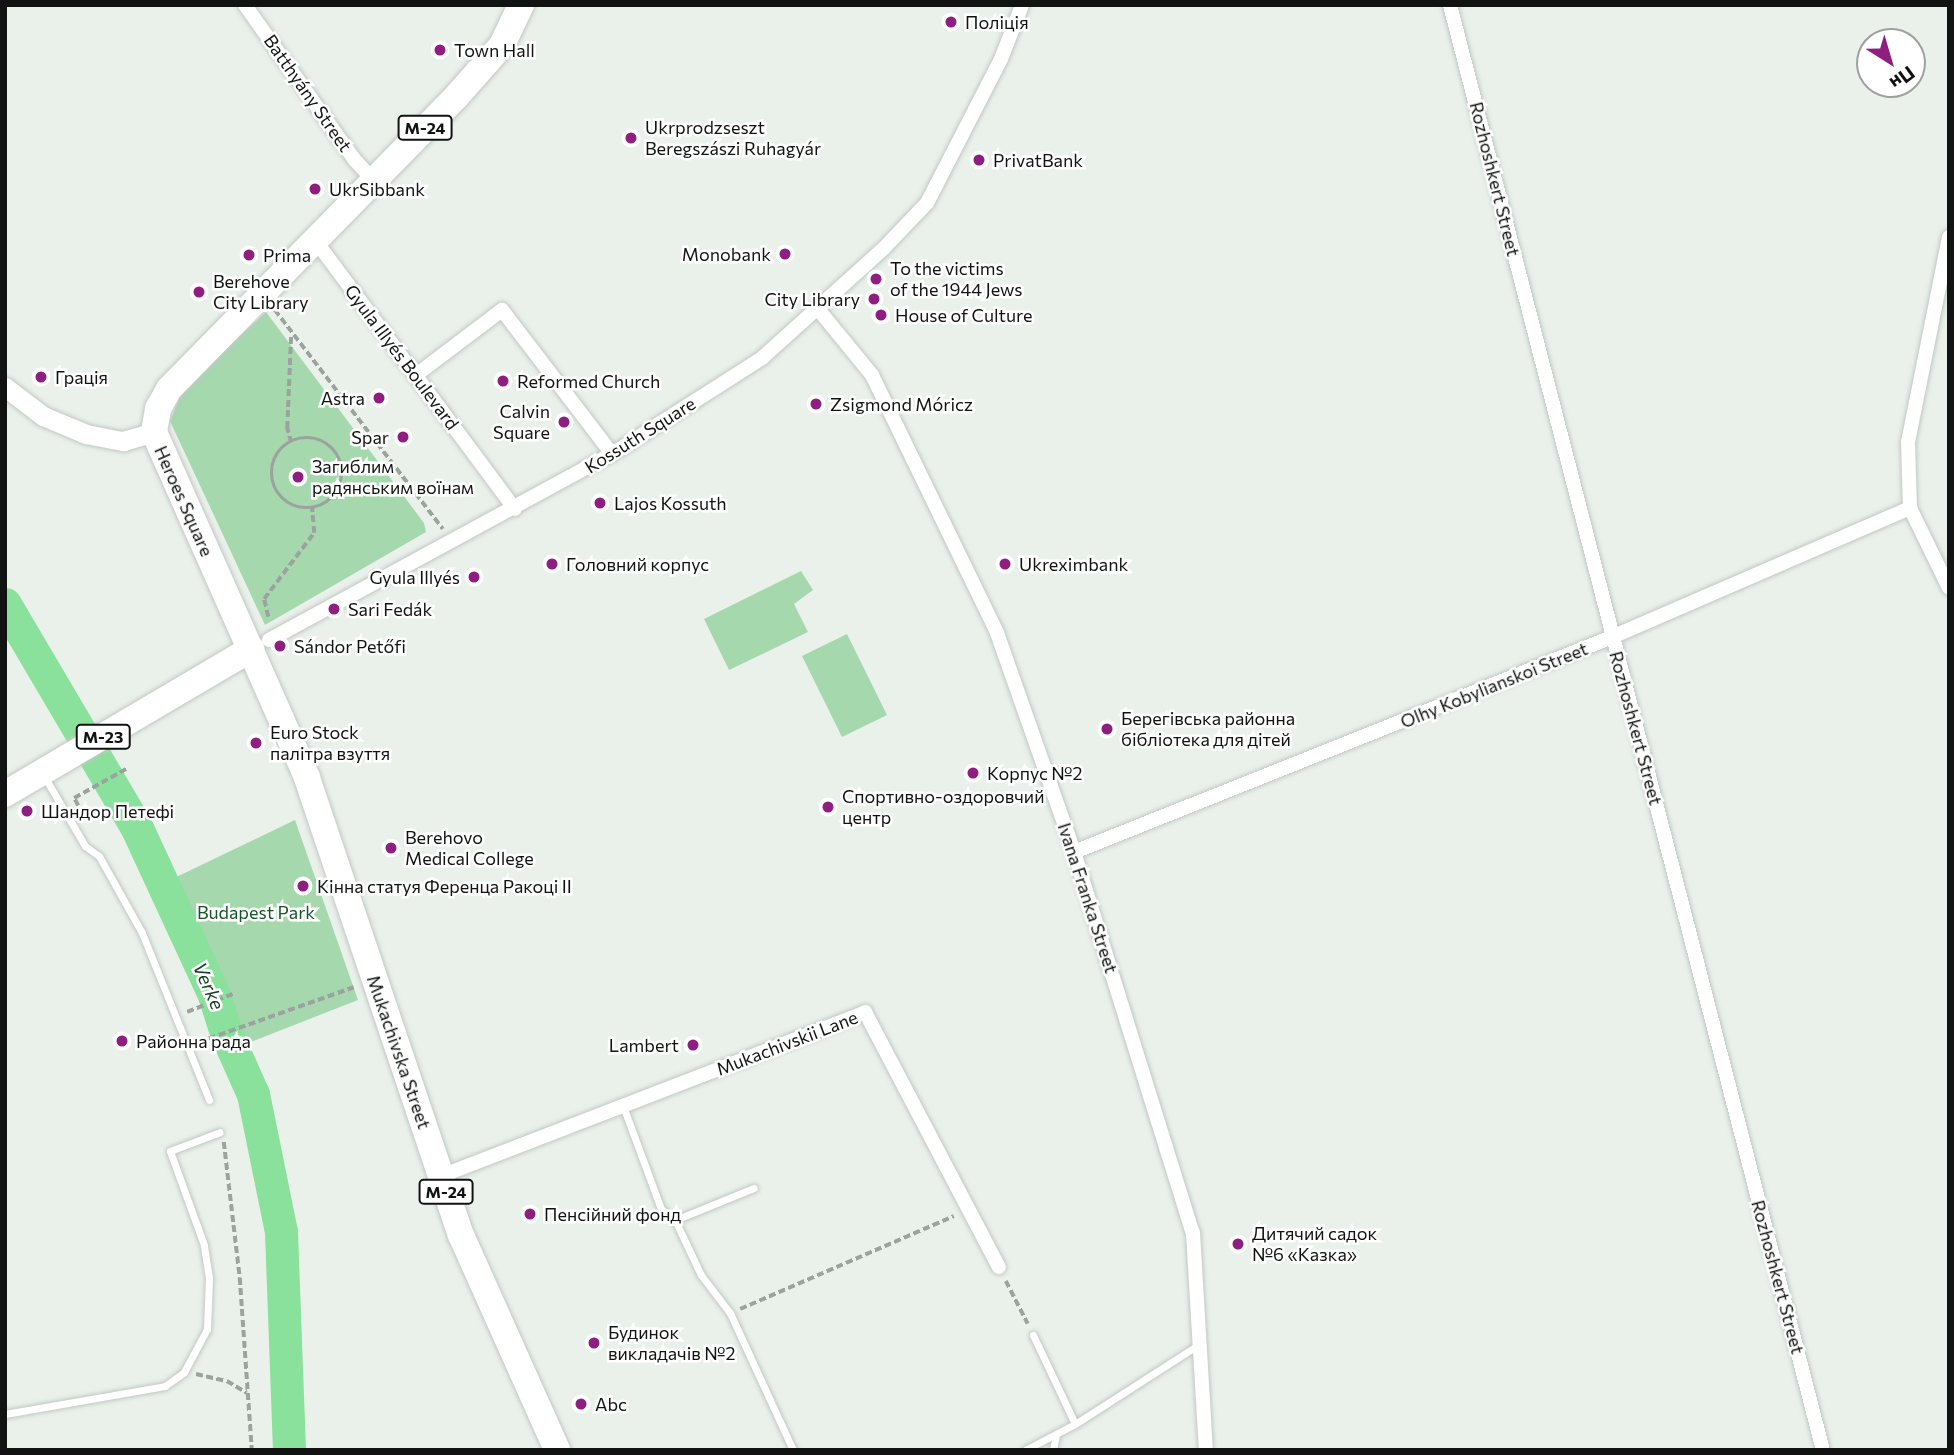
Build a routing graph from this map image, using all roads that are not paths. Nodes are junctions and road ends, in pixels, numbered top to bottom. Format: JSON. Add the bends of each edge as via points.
{"nodes":[{"id":1,"x":245,"y":5,"type":"edge"},
{"id":2,"x":522,"y":5,"type":"edge"},
{"id":3,"x":1022,"y":5,"type":"edge"},
{"id":4,"x":1450,"y":5,"type":"edge"},
{"id":5,"x":373,"y":180,"type":"junction"},
{"id":6,"x":1949,"y":237,"type":"edge"},
{"id":7,"x":315,"y":240,"type":"junction"},
{"id":8,"x":1943,"y":296,"type":"edge"},
{"id":9,"x":818,"y":309,"type":"junction"},
{"id":10,"x":416,"y":375,"type":"junction"},
{"id":11,"x":5,"y":387,"type":"edge"},
{"id":12,"x":154,"y":432,"type":"junction"},
{"id":13,"x":612,"y":454,"type":"junction"},
{"id":14,"x":1910,"y":508,"type":"junction"},
{"id":15,"x":514,"y":509,"type":"junction"},
{"id":16,"x":1949,"y":588,"type":"edge"},
{"id":17,"x":1612,"y":637,"type":"junction"},
{"id":18,"x":260,"y":644,"type":"junction"},
{"id":19,"x":45,"y":770,"type":"junction"},
{"id":20,"x":5,"y":794,"type":"edge"},
{"id":21,"x":1074,"y":852,"type":"junction"},
{"id":22,"x":209,"y":1100,"type":"dead end"},
{"id":23,"x":623,"y":1106,"type":"junction"},
{"id":24,"x":220,"y":1132,"type":"road end"},
{"id":25,"x":441,"y":1177,"type":"junction"},
{"id":26,"x":754,"y":1188,"type":"dead end"},
{"id":27,"x":675,"y":1220,"type":"junction"},
{"id":28,"x":999,"y":1267,"type":"road end"},
{"id":29,"x":1033,"y":1335,"type":"road end"},
{"id":30,"x":1200,"y":1344,"type":"junction"},
{"id":31,"x":5,"y":1414,"type":"edge"},
{"id":32,"x":1075,"y":1424,"type":"junction"},
{"id":33,"x":1056,"y":1434,"type":"junction"},
{"id":34,"x":557,"y":1450,"type":"edge"},
{"id":35,"x":793,"y":1450,"type":"edge"},
{"id":36,"x":1026,"y":1450,"type":"edge"},
{"id":37,"x":1053,"y":1450,"type":"edge"},
{"id":38,"x":1206,"y":1450,"type":"edge"},
{"id":39,"x":1823,"y":1450,"type":"edge"}],
"edges":[{"from":1,"to":5,"type":"street","name":"Batthyány Street"},
{"from":2,"to":5,"type":"highway","number":"М-24","via":[[502,45]]},
{"from":3,"to":9,"type":"street","name":"Kossuth Square","via":[[1001,59],[927,203]]},
{"from":4,"to":17,"type":"street","name":"Rozhoshkert Street"},
{"from":5,"to":7,"type":"highway","number":"М-24"},
{"from":6,"to":8,"type":"street"},
{"from":7,"to":10,"type":"street","name":"Gyula Illyés Boulevard"},
{"from":7,"to":12,"type":"highway","name":"Heroes Square","number":"М-24","via":[[169,389],[158,409]]},
{"from":8,"to":14,"type":"street","via":[[1908,442]]},
{"from":9,"to":13,"type":"street","name":"Kossuth Square","via":[[762,358]]},
{"from":9,"to":21,"type":"street","name":"Ivana Franka Street","via":[[872,375],[997,633]]},
{"from":10,"to":13,"type":"street","via":[[502,310]]},
{"from":10,"to":15,"type":"street","name":"Gyula Illyés Boulevard"},
{"from":11,"to":12,"type":"main road","via":[[43,416],[86,434],[124,441]]},
{"from":12,"to":18,"type":"highway","name":"Heroes Square","number":"М-24"},
{"from":13,"to":15,"type":"street","name":"Kossuth Square"},
{"from":14,"to":16,"type":"street"},
{"from":14,"to":17,"type":"street","name":"Olhy Kobylianskoi Street"},
{"from":15,"to":18,"type":"street","name":"Kossuth Square"},
{"from":17,"to":21,"type":"street","name":"Olhy Kobylianskoi Street"},
{"from":17,"to":39,"type":"street","name":"Rozhoshkert Street"},
{"from":18,"to":19,"type":"highway","number":"М-23"},
{"from":18,"to":25,"type":"highway","name":"Mukachivska Street","number":"М-24"},
{"from":19,"to":20,"type":"highway","number":"М-23"},
{"from":19,"to":22,"type":"lane","via":[[85,846],[99,856],[142,933]]},
{"from":21,"to":30,"type":"street","name":"Ivana Franka Street","via":[[1193,1233]]},
{"from":23,"to":25,"type":"street","name":"Mukachivskii Lane"},
{"from":23,"to":27,"type":"lane","via":[[661,1209]]},
{"from":23,"to":28,"type":"street","name":"Mukachivskii Lane","via":[[866,1013]]},
{"from":24,"to":31,"type":"lane","via":[[170,1151],[204,1245],[209,1278],[207,1329],[184,1372],[165,1386]]},
{"from":25,"to":34,"type":"highway","name":"Mukachivska Street","number":"М-24","via":[[461,1235]]},
{"from":26,"to":27,"type":"lane"},
{"from":27,"to":35,"type":"lane","via":[[701,1275],[730,1313]]},
{"from":29,"to":32,"type":"lane"},
{"from":30,"to":32,"type":"lane"},
{"from":30,"to":38,"type":"street","name":"Ivana Franka Street"},
{"from":32,"to":33,"type":"lane"},
{"from":33,"to":36,"type":"lane"},
{"from":33,"to":37,"type":"lane"}]}
